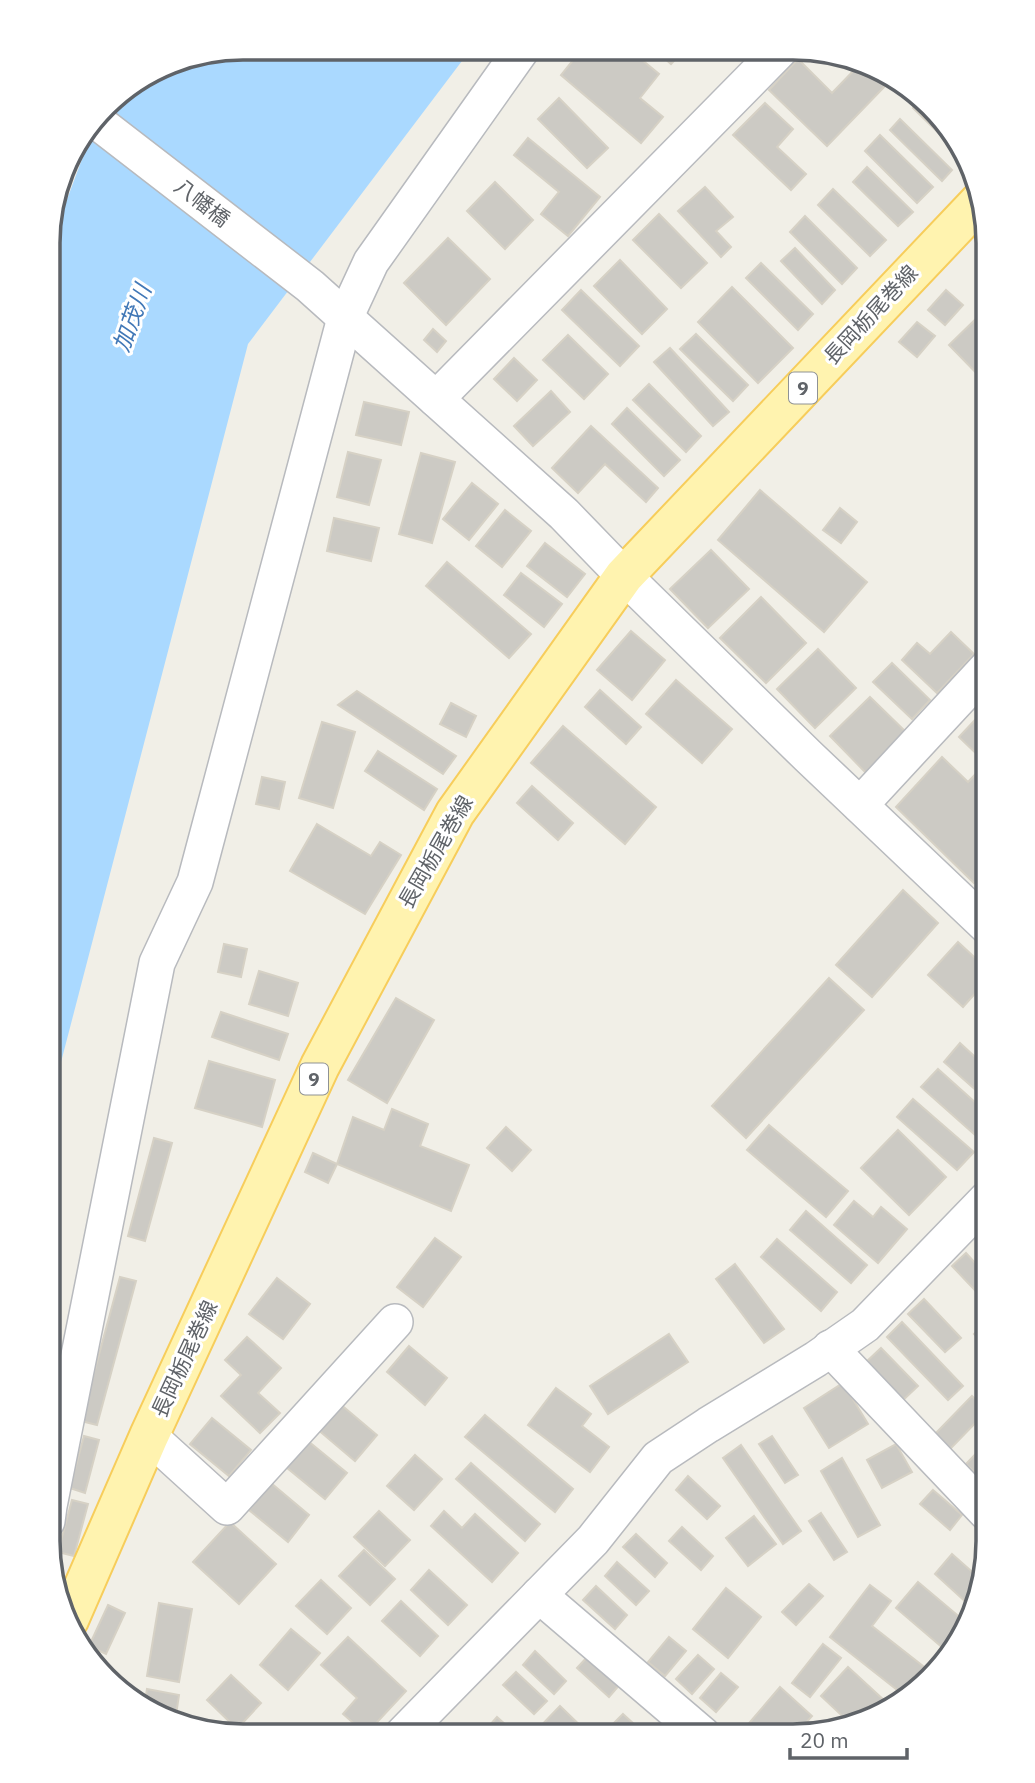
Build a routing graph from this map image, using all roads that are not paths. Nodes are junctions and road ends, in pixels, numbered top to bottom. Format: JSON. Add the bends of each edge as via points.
{"nodes":[{"id":1,"x":514,"y":60,"type":"edge"},
{"id":2,"x":770,"y":60,"type":"edge"},
{"id":3,"x":102,"y":126,"type":"edge"},
{"id":4,"x":972,"y":209,"type":"edge"},
{"id":5,"x":345,"y":318,"type":"junction"},
{"id":6,"x":436,"y":399,"type":"junction"},
{"id":7,"x":624,"y":576,"type":"junction"},
{"id":8,"x":976,"y":680,"type":"edge"},
{"id":9,"x":860,"y":805,"type":"junction"},
{"id":10,"x":975,"y":915,"type":"edge"},
{"id":11,"x":975,"y":1211,"type":"edge"},
{"id":12,"x":395,"y":1322,"type":"dead end"},
{"id":13,"x":831,"y":1349,"type":"junction"},
{"id":14,"x":149,"y":1436,"type":"junction"},
{"id":15,"x":60,"y":1448,"type":"edge"},
{"id":16,"x":975,"y":1500,"type":"edge"},
{"id":17,"x":538,"y":1595,"type":"junction"},
{"id":18,"x":70,"y":1601,"type":"edge"},
{"id":19,"x":413,"y":1724,"type":"edge"},
{"id":20,"x":690,"y":1724,"type":"edge"}],
"edges":[{"from":1,"to":5,"type":"street","via":[[371,262]]},
{"from":2,"to":6,"type":"street"},
{"from":3,"to":5,"type":"street","name":"八幡橋"},
{"from":4,"to":7,"type":"main road","name":"長岡栃尾巻線","number":"9"},
{"from":5,"to":6,"type":"street","name":"八幡橋"},
{"from":5,"to":15,"type":"street","via":[[195,882],[157,962]]},
{"from":6,"to":7,"type":"street","name":"八幡橋","via":[[564,513]]},
{"from":7,"to":9,"type":"street","name":"八幡橋"},
{"from":7,"to":14,"type":"main road","name":"長岡栃尾巻線","number":"9","via":[[455,813],[320,1066]]},
{"from":8,"to":9,"type":"street"},
{"from":9,"to":10,"type":"street","name":"八幡橋"},
{"from":11,"to":13,"type":"street","via":[[865,1325]]},
{"from":12,"to":14,"type":"street","via":[[227,1507]]},
{"from":13,"to":16,"type":"street"},
{"from":13,"to":17,"type":"street","via":[[658,1458],[593,1540]]},
{"from":14,"to":18,"type":"main road","name":"長岡栃尾巻線","number":"9"},
{"from":17,"to":19,"type":"street"},
{"from":17,"to":20,"type":"street"}]}
